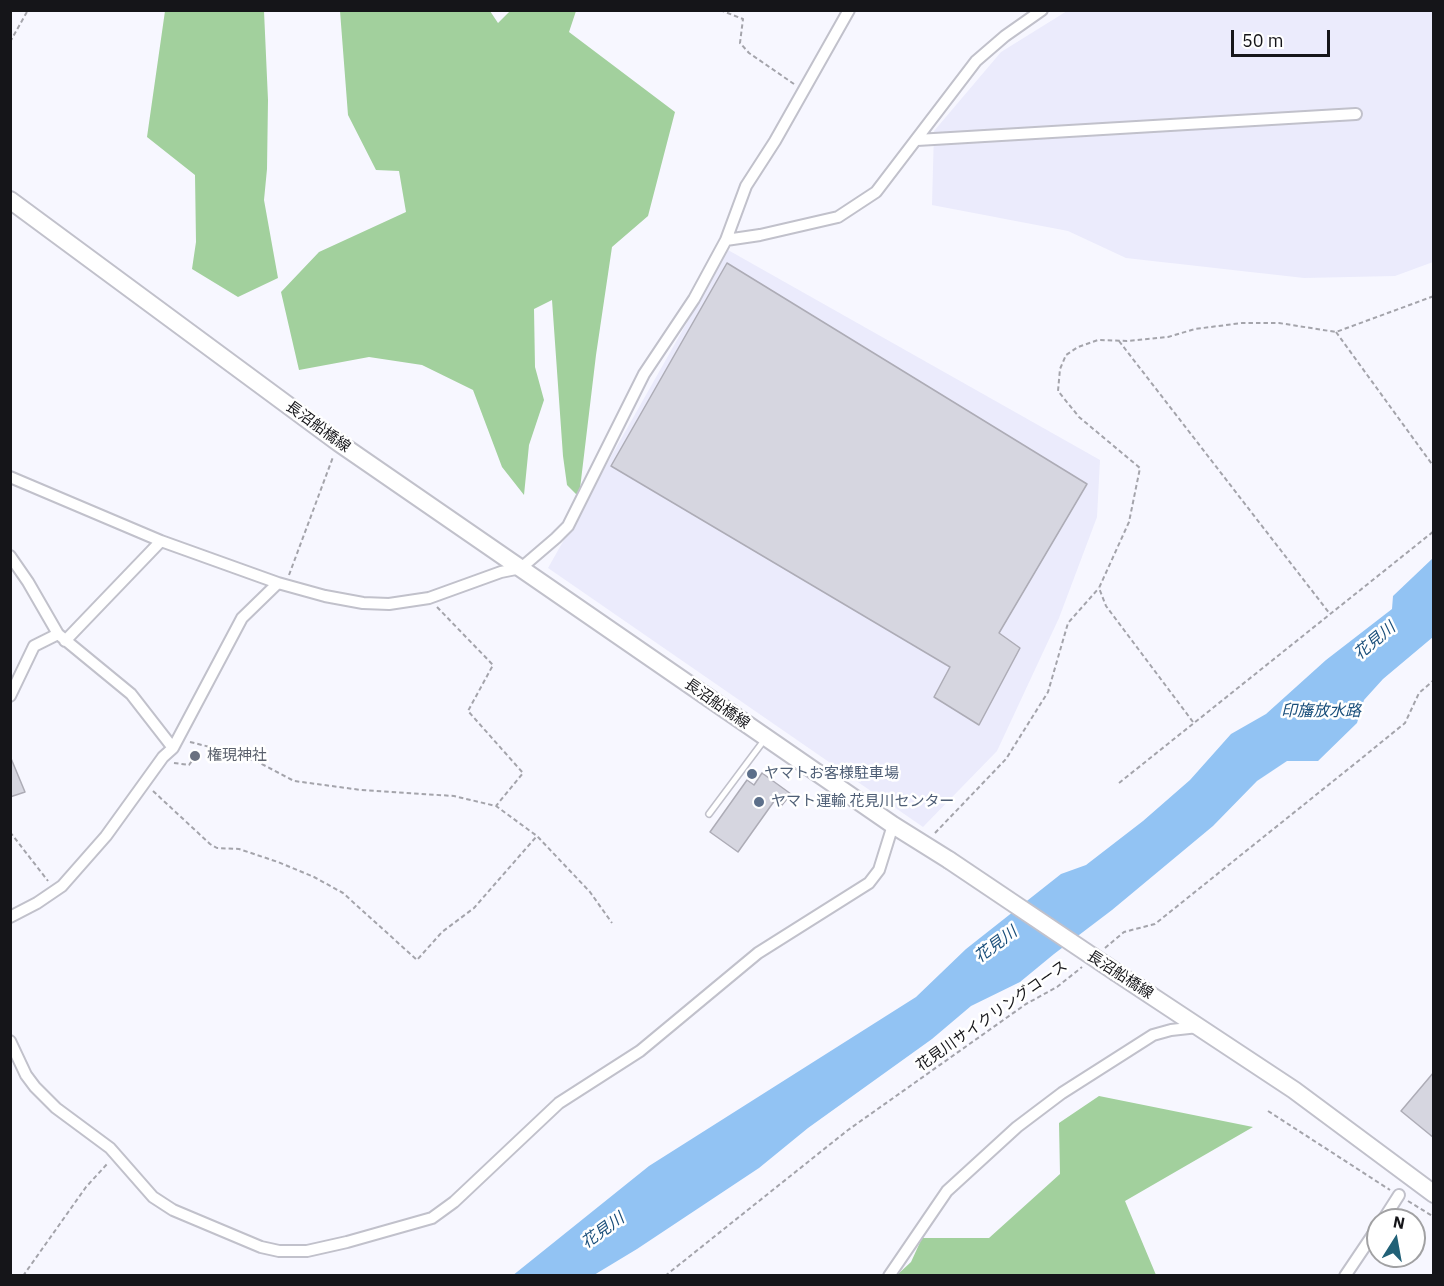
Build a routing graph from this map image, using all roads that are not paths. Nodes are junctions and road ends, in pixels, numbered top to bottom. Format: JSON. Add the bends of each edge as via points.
{"nodes":[{"id":1,"x":849,"y":10,"type":"edge"},
{"id":2,"x":1042,"y":10,"type":"edge"},
{"id":3,"x":1356,"y":114,"type":"dead end"},
{"id":4,"x":917,"y":140,"type":"junction"},
{"id":5,"x":10,"y":200,"type":"edge"},
{"id":6,"x":726,"y":240,"type":"junction"},
{"id":7,"x":10,"y":477,"type":"edge"},
{"id":8,"x":161,"y":542,"type":"junction"},
{"id":9,"x":10,"y":556,"type":"edge"},
{"id":10,"x":521,"y":568,"type":"junction"},
{"id":11,"x":282,"y":584,"type":"junction"},
{"id":12,"x":62,"y":637,"type":"junction"},
{"id":13,"x":10,"y":696,"type":"edge"},
{"id":14,"x":766,"y":738,"type":"junction"},
{"id":15,"x":173,"y":748,"type":"junction"},
{"id":16,"x":709,"y":814,"type":"dead end"},
{"id":17,"x":893,"y":825,"type":"junction"},
{"id":18,"x":10,"y":917,"type":"edge"},
{"id":19,"x":1200,"y":1027,"type":"junction"},
{"id":20,"x":10,"y":1041,"type":"edge"},
{"id":21,"x":1434,"y":1194,"type":"edge"},
{"id":22,"x":1399,"y":1195,"type":"road end"},
{"id":23,"x":1391,"y":1208,"type":"edge"},
{"id":24,"x":1366,"y":1244,"type":"edge"},
{"id":25,"x":889,"y":1275,"type":"edge"},
{"id":26,"x":1345,"y":1275,"type":"edge"}],
"edges":[{"from":1,"to":6,"type":"street","via":[[746,186]]},
{"from":2,"to":4,"type":"street","via":[[976,61]]},
{"from":3,"to":4,"type":"street"},
{"from":4,"to":6,"type":"street","via":[[876,192],[838,217]]},
{"from":5,"to":10,"type":"main road","name":"長沼船橋線","via":[[339,443]]},
{"from":6,"to":10,"type":"street","via":[[694,299],[644,374],[568,526]]},
{"from":7,"to":8,"type":"street"},
{"from":8,"to":11,"type":"street"},
{"from":8,"to":12,"type":"street"},
{"from":9,"to":12,"type":"street"},
{"from":10,"to":11,"type":"street","via":[[429,598],[389,604],[363,603]]},
{"from":10,"to":14,"type":"main road","name":"長沼船橋線"},
{"from":11,"to":15,"type":"street","via":[[242,618]]},
{"from":12,"to":13,"type":"street","via":[[33,645]]},
{"from":12,"to":15,"type":"street","via":[[131,694]]},
{"from":14,"to":16,"type":"lane"},
{"from":14,"to":17,"type":"main road","name":"長沼船橋線"},
{"from":15,"to":18,"type":"street","via":[[62,886]]},
{"from":17,"to":19,"type":"main road","name":"長沼船橋線","bridge":true},
{"from":17,"to":20,"type":"street","via":[[879,870],[869,884],[758,953],[640,1051],[559,1103],[432,1218],[307,1251],[261,1247],[153,1197],[116,1155],[35,1087]]},
{"from":19,"to":21,"type":"main road","name":"長沼船橋線","via":[[1294,1090]]},
{"from":19,"to":25,"type":"street","via":[[1153,1035],[1017,1127],[947,1191]]},
{"from":22,"to":23,"type":"street"},
{"from":24,"to":26,"type":"street"}]}
